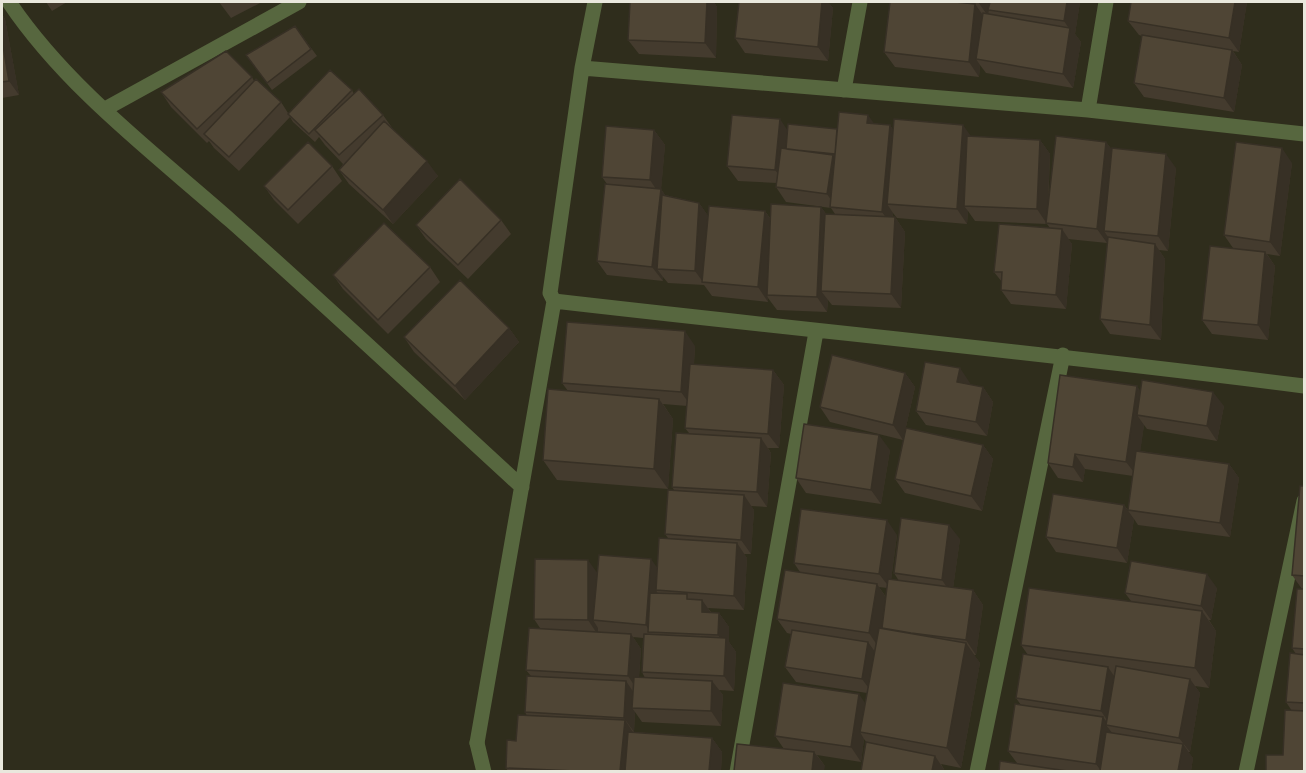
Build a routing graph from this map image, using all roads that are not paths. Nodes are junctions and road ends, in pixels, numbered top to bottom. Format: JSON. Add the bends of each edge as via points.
{"nodes":[{"id":1,"x":9,"y":2,"type":"edge"},
{"id":2,"x":299,"y":2,"type":"edge"},
{"id":3,"x":595,"y":2,"type":"edge"},
{"id":4,"x":860,"y":2,"type":"edge"},
{"id":5,"x":1106,"y":2,"type":"edge"},
{"id":6,"x":582,"y":68,"type":"junction"},
{"id":7,"x":844,"y":90,"type":"junction"},
{"id":8,"x":105,"y":109,"type":"junction"},
{"id":9,"x":1088,"y":110,"type":"junction"},
{"id":10,"x":1305,"y":134,"type":"edge"},
{"id":11,"x":554,"y":301,"type":"junction"},
{"id":12,"x":816,"y":332,"type":"junction"},
{"id":13,"x":1063,"y":355,"type":"junction"},
{"id":14,"x":1305,"y":386,"type":"edge"},
{"id":15,"x":522,"y":487,"type":"junction"},
{"id":16,"x":1305,"y":501,"type":"edge"},
{"id":17,"x":484,"y":771,"type":"edge"},
{"id":18,"x":737,"y":771,"type":"edge"},
{"id":19,"x":977,"y":771,"type":"edge"},
{"id":20,"x":1246,"y":771,"type":"edge"}],
"edges":[{"from":1,"to":8,"type":"street","via":[[30,33]]},
{"from":2,"to":8,"type":"street"},
{"from":3,"to":6,"type":"street"},
{"from":4,"to":7,"type":"street"},
{"from":5,"to":9,"type":"street"},
{"from":6,"to":7,"type":"street"},
{"from":6,"to":11,"type":"street","via":[[550,293]]},
{"from":7,"to":9,"type":"street"},
{"from":8,"to":15,"type":"street"},
{"from":9,"to":10,"type":"street"},
{"from":11,"to":12,"type":"street"},
{"from":11,"to":15,"type":"street"},
{"from":12,"to":13,"type":"street"},
{"from":12,"to":18,"type":"street"},
{"from":13,"to":14,"type":"street"},
{"from":13,"to":19,"type":"street"},
{"from":15,"to":17,"type":"street","via":[[477,743]]},
{"from":16,"to":20,"type":"street"}]}
